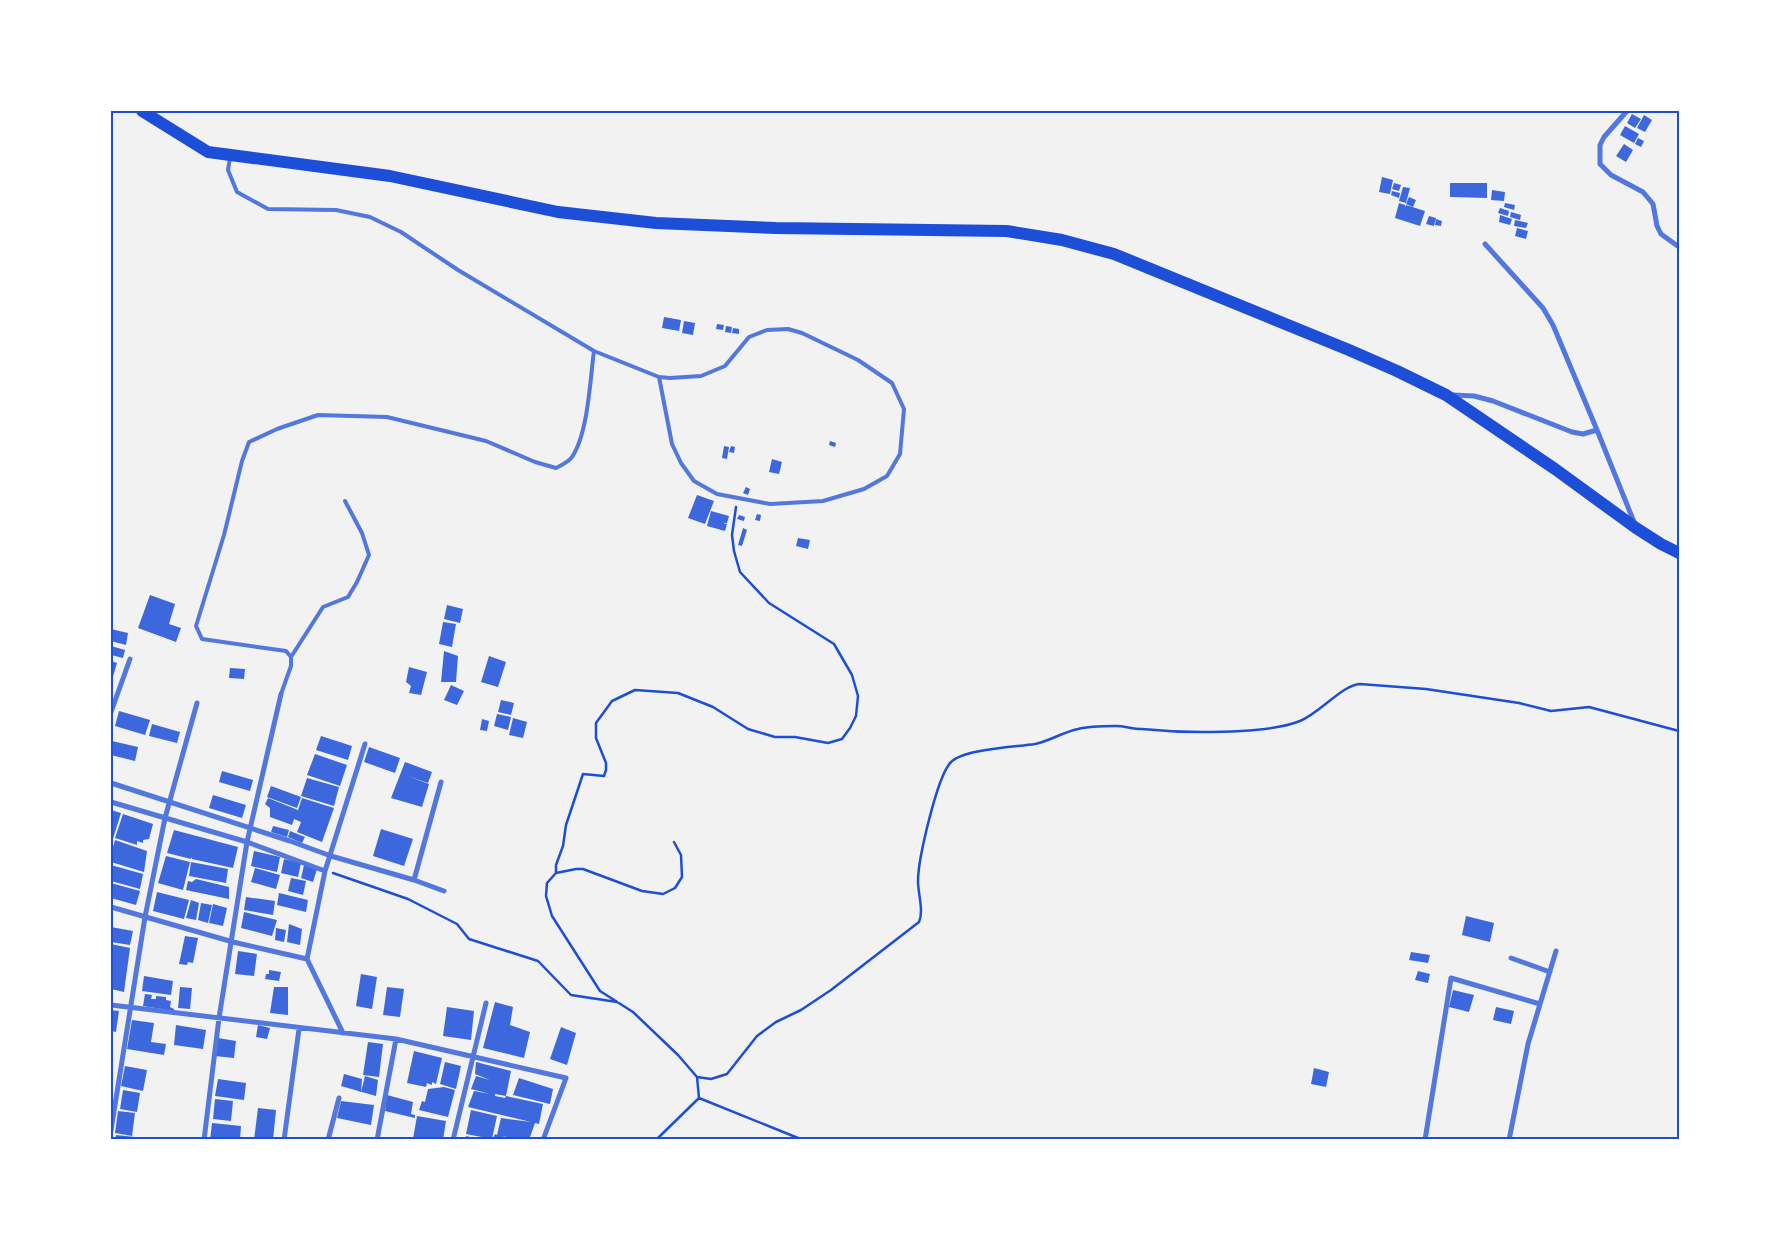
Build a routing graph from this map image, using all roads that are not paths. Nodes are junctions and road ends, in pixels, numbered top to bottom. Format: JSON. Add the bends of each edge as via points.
{"nodes":[{"id":1,"x":142,"y":111,"type":"edge"},
{"id":2,"x":1627,"y":111,"type":"edge"},
{"id":3,"x":230,"y":156,"type":"junction"},
{"id":4,"x":1485,"y":244,"type":"dead end"},
{"id":5,"x":1679,"y":247,"type":"edge"},
{"id":6,"x":594,"y":352,"type":"junction"},
{"id":7,"x":659,"y":376,"type":"junction"},
{"id":8,"x":1446,"y":395,"type":"junction"},
{"id":9,"x":1597,"y":430,"type":"junction"},
{"id":10,"x":345,"y":501,"type":"dead end"},
{"id":11,"x":1636,"y":528,"type":"junction"},
{"id":12,"x":1679,"y":553,"type":"edge"},
{"id":13,"x":291,"y":657,"type":"junction"},
{"id":14,"x":130,"y":659,"type":"dead end"},
{"id":15,"x":282,"y":694,"type":"joint"},
{"id":16,"x":197,"y":703,"type":"dead end"},
{"id":17,"x":111,"y":712,"type":"edge"},
{"id":18,"x":365,"y":744,"type":"dead end"},
{"id":19,"x":441,"y":782,"type":"dead end"},
{"id":20,"x":111,"y":783,"type":"edge"},
{"id":21,"x":111,"y":802,"type":"edge"},
{"id":22,"x":170,"y":802,"type":"junction"},
{"id":23,"x":165,"y":818,"type":"junction"},
{"id":24,"x":251,"y":829,"type":"junction"},
{"id":25,"x":247,"y":842,"type":"junction"},
{"id":26,"x":331,"y":856,"type":"junction"},
{"id":27,"x":325,"y":870,"type":"junction"},
{"id":28,"x":414,"y":880,"type":"junction"},
{"id":29,"x":444,"y":891,"type":"dead end"},
{"id":30,"x":111,"y":907,"type":"edge"},
{"id":31,"x":144,"y":917,"type":"junction"},
{"id":32,"x":232,"y":942,"type":"junction"},
{"id":33,"x":1556,"y":951,"type":"dead end"},
{"id":34,"x":1511,"y":958,"type":"dead end"},
{"id":35,"x":307,"y":959,"type":"junction"},
{"id":36,"x":1550,"y":972,"type":"junction"},
{"id":37,"x":486,"y":1003,"type":"dead end"},
{"id":38,"x":111,"y":1004,"type":"edge"},
{"id":39,"x":1540,"y":1004,"type":"junction"},
{"id":40,"x":132,"y":1007,"type":"junction"},
{"id":41,"x":220,"y":1018,"type":"junction"},
{"id":42,"x":299,"y":1028,"type":"junction"},
{"id":43,"x":343,"y":1033,"type":"junction"},
{"id":44,"x":396,"y":1039,"type":"junction"},
{"id":45,"x":472,"y":1056,"type":"junction"},
{"id":46,"x":339,"y":1098,"type":"dead end"},
{"id":47,"x":111,"y":1130,"type":"edge"},
{"id":48,"x":204,"y":1140,"type":"edge"},
{"id":49,"x":284,"y":1140,"type":"edge"},
{"id":50,"x":328,"y":1140,"type":"edge"},
{"id":51,"x":377,"y":1140,"type":"edge"},
{"id":52,"x":453,"y":1140,"type":"edge"},
{"id":53,"x":543,"y":1140,"type":"edge"},
{"id":54,"x":1425,"y":1140,"type":"edge"},
{"id":55,"x":1509,"y":1140,"type":"edge"}],
"edges":[{"from":1,"to":3,"type":"main road","via":[[208,152]]},
{"from":2,"to":5,"type":"street","via":[[1604,137],[1600,145],[1600,164],[1611,175],[1643,192],[1653,204],[1661,234]]},
{"from":3,"to":6,"type":"lane","via":[[228,170],[238,192],[268,209],[336,210],[370,218],[401,232]]},
{"from":3,"to":8,"type":"main road","via":[[390,176],[558,212],[656,224],[1007,230],[1062,240],[1114,254],[1350,350]]},
{"from":4,"to":9,"type":"street","via":[[1543,308]]},
{"from":6,"to":7,"type":"lane"},
{"from":6,"to":13,"type":"lane","via":[[577,448],[571,459],[556,468],[486,441],[387,417],[318,415],[249,442],[196,626],[202,640],[286,651]]},
{"from":7,"to":7,"type":"lane","via":[[672,444],[681,464],[694,482],[716,494],[770,504],[823,501],[864,489],[887,476],[900,454],[904,409],[892,383],[858,360],[802,333],[788,329],[767,330],[748,337],[726,366],[701,376]]},
{"from":8,"to":9,"type":"street","via":[[1474,396],[1493,401],[1572,432],[1583,434]]},
{"from":8,"to":11,"type":"main road"},
{"from":9,"to":11,"type":"street"},
{"from":10,"to":13,"type":"lane","via":[[369,554],[348,597],[323,607]]},
{"from":11,"to":12,"type":"main road"},
{"from":13,"to":15,"type":"lane"},
{"from":14,"to":17,"type":"street"},
{"from":15,"to":24,"type":"street"},
{"from":16,"to":22,"type":"street"},
{"from":18,"to":26,"type":"street"},
{"from":19,"to":28,"type":"street"},
{"from":20,"to":22,"type":"street"},
{"from":21,"to":23,"type":"street"},
{"from":22,"to":23,"type":"street"},
{"from":22,"to":24,"type":"street"},
{"from":23,"to":25,"type":"street"},
{"from":23,"to":31,"type":"street"},
{"from":24,"to":25,"type":"street"},
{"from":24,"to":26,"type":"street"},
{"from":25,"to":27,"type":"street"},
{"from":25,"to":32,"type":"street"},
{"from":26,"to":27,"type":"street"},
{"from":26,"to":28,"type":"street"},
{"from":27,"to":35,"type":"street"},
{"from":28,"to":29,"type":"street"},
{"from":30,"to":31,"type":"street"},
{"from":31,"to":32,"type":"street"},
{"from":31,"to":40,"type":"street"},
{"from":32,"to":35,"type":"street"},
{"from":32,"to":41,"type":"street"},
{"from":33,"to":36,"type":"street"},
{"from":34,"to":36,"type":"street"},
{"from":35,"to":43,"type":"street"},
{"from":36,"to":39,"type":"street"},
{"from":37,"to":45,"type":"street"},
{"from":38,"to":40,"type":"street"},
{"from":39,"to":54,"type":"street","via":[[1451,978]]},
{"from":39,"to":55,"type":"street","via":[[1528,1044]]},
{"from":40,"to":41,"type":"street"},
{"from":40,"to":47,"type":"street"},
{"from":41,"to":42,"type":"street"},
{"from":41,"to":48,"type":"street"},
{"from":42,"to":43,"type":"street"},
{"from":42,"to":49,"type":"street"},
{"from":43,"to":44,"type":"street"},
{"from":44,"to":45,"type":"street"},
{"from":44,"to":51,"type":"street"},
{"from":45,"to":52,"type":"street"},
{"from":45,"to":53,"type":"street","via":[[566,1078]]},
{"from":46,"to":50,"type":"street"}]}
